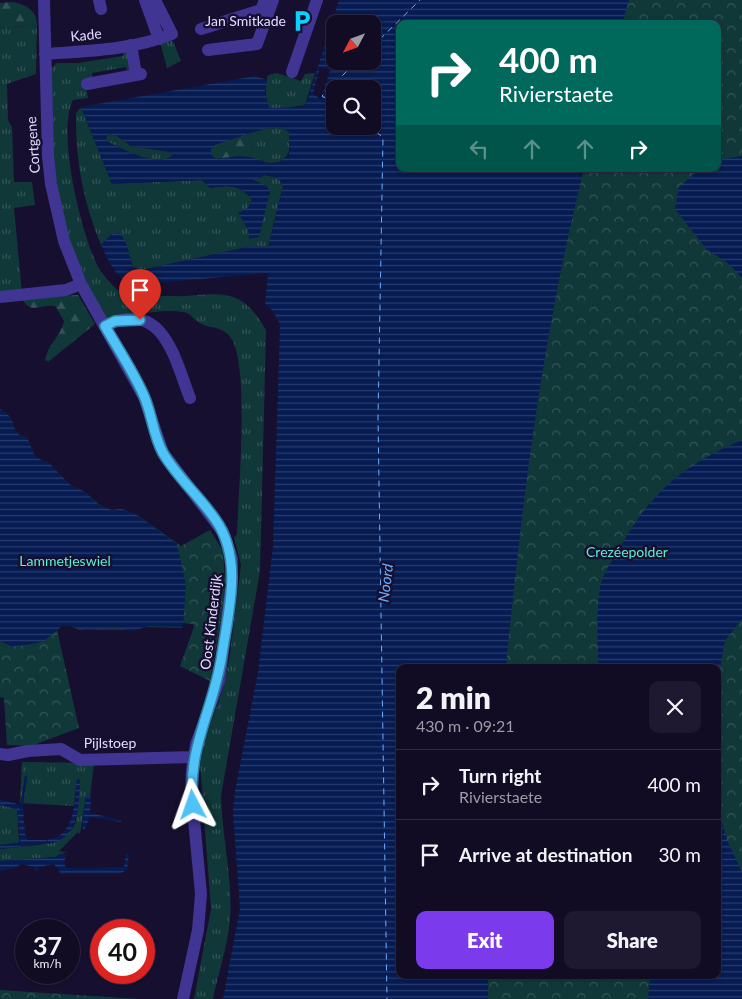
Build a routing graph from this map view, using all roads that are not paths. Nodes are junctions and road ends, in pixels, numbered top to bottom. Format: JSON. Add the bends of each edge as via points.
{"nodes":[{"id":1,"x":44,"y":0,"type":"edge"},
{"id":2,"x":145,"y":0,"type":"edge"},
{"id":3,"x":155,"y":0,"type":"edge"},
{"id":4,"x":265,"y":0,"type":"edge"},
{"id":5,"x":273,"y":0,"type":"edge"},
{"id":6,"x":317,"y":0,"type":"edge"},
{"id":7,"x":201,"y":29,"type":"dead end"},
{"id":8,"x":159,"y":40,"type":"junction"},
{"id":9,"x":131,"y":45,"type":"junction"},
{"id":10,"x":208,"y":50,"type":"dead end"},
{"id":11,"x":45,"y":54,"type":"junction"},
{"id":12,"x":292,"y":72,"type":"dead end"},
{"id":13,"x":86,"y":84,"type":"dead end"},
{"id":14,"x":81,"y":284,"type":"junction"},
{"id":15,"x":0,"y":297,"type":"edge"},
{"id":16,"x":105,"y":326,"type":"junction"},
{"id":17,"x":190,"y":398,"type":"dead end"},
{"id":18,"x":0,"y":754,"type":"edge"},
{"id":19,"x":194,"y":757,"type":"junction"},
{"id":20,"x":183,"y":999,"type":"edge"}],
"edges":[{"from":1,"to":11,"type":"street","name":"Cortgene"},
{"from":2,"to":8,"type":"street"},
{"from":3,"to":8,"type":"street","via":[[172,34]]},
{"from":4,"to":7,"type":"street","via":[[261,10]]},
{"from":5,"to":10,"type":"street","via":[[257,44]]},
{"from":6,"to":12,"type":"street"},
{"from":8,"to":9,"type":"street","name":"Kade"},
{"from":9,"to":11,"type":"street","name":"Kade"},
{"from":9,"to":13,"type":"street","via":[[139,74]]},
{"from":11,"to":14,"type":"street","name":"Cortgene","via":[[51,184],[64,241]]},
{"from":14,"to":15,"type":"street","via":[[66,290]]},
{"from":14,"to":16,"type":"street","name":"Oost Kinderdijk"},
{"from":16,"to":17,"type":"street","via":[[127,320],[148,321],[155,325],[167,340]]},
{"from":16,"to":19,"type":"street","name":"Oost Kinderdijk","via":[[144,397],[163,453],[219,525],[232,559],[219,681]]},
{"from":18,"to":19,"type":"street","name":"Pijlstoep","via":[[62,750],[80,760]]},
{"from":19,"to":20,"type":"street","name":"Oost Kinderdijk","via":[[191,788],[201,903]]}]}
